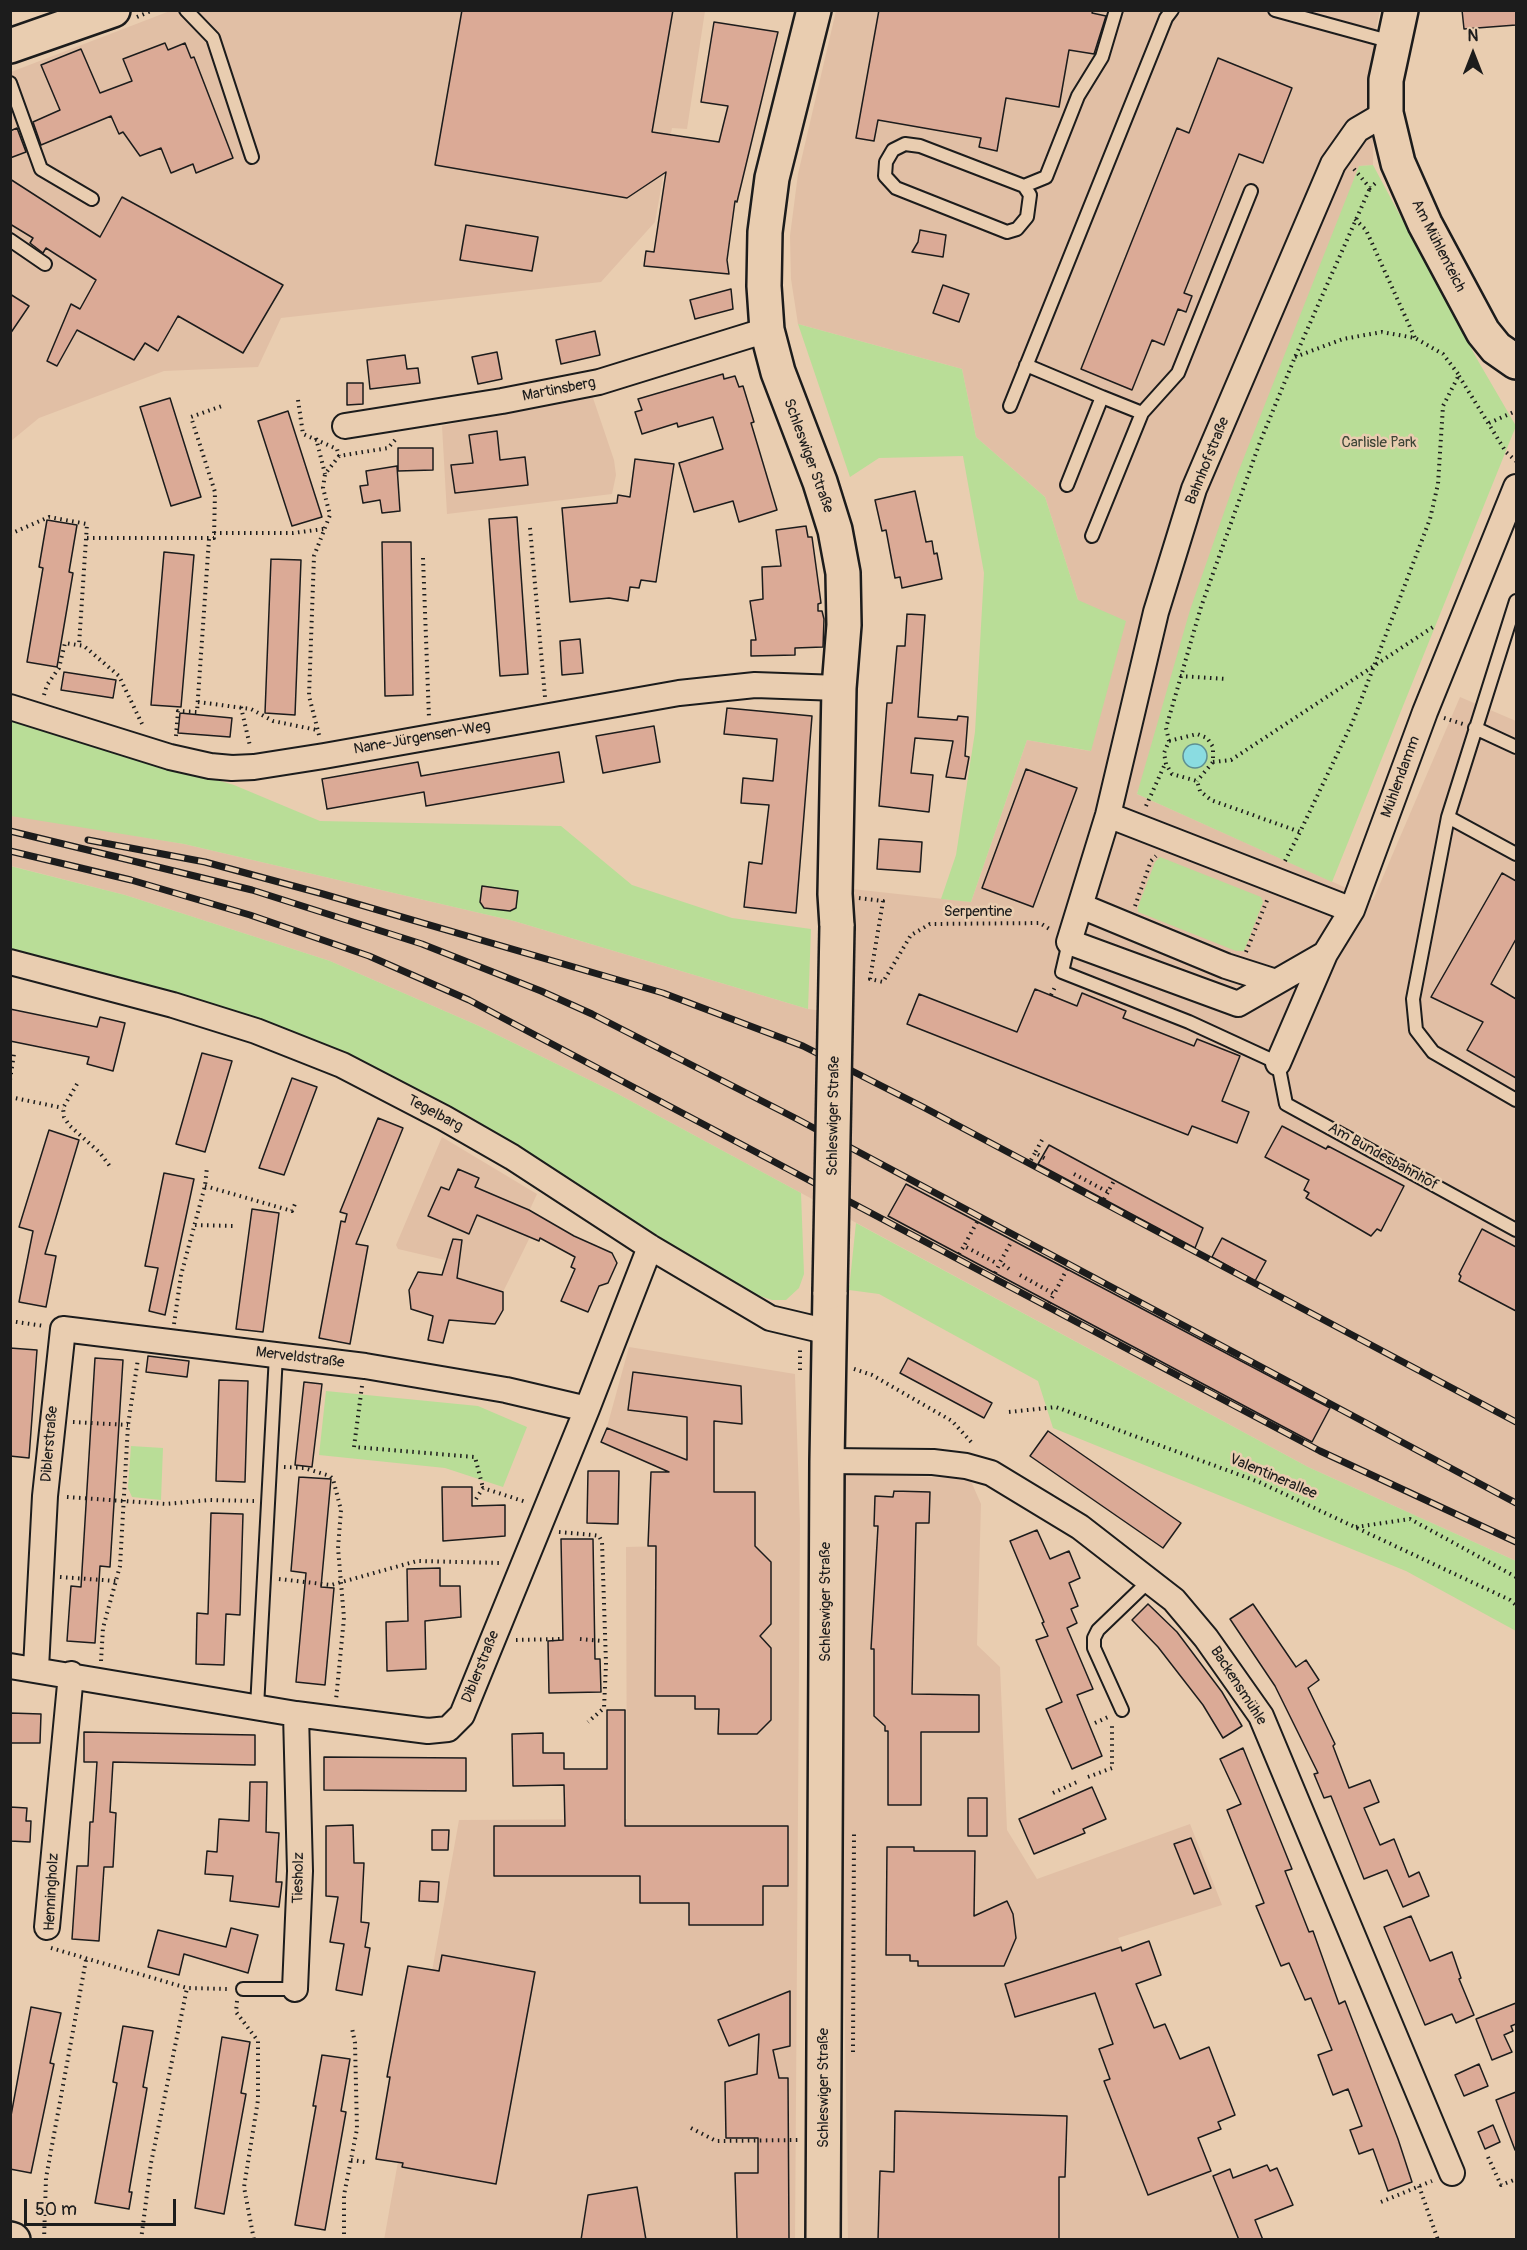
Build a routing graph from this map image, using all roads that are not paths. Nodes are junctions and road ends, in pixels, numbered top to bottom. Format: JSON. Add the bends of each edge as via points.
{"nodes":[{"id":1,"x":44,"y":10,"type":"edge"},
{"id":2,"x":113,"y":10,"type":"edge"},
{"id":3,"x":186,"y":10,"type":"edge"},
{"id":4,"x":814,"y":10,"type":"edge"},
{"id":5,"x":1116,"y":10,"type":"edge"},
{"id":6,"x":1172,"y":10,"type":"edge"},
{"id":7,"x":1275,"y":10,"type":"edge"},
{"id":8,"x":1401,"y":10,"type":"edge"},
{"id":9,"x":10,"y":31,"type":"edge"},
{"id":10,"x":1393,"y":42,"type":"junction"},
{"id":11,"x":10,"y":46,"type":"edge"},
{"id":12,"x":10,"y":83,"type":"edge"},
{"id":13,"x":1386,"y":113,"type":"junction"},
{"id":14,"x":252,"y":157,"type":"dead end"},
{"id":15,"x":1024,"y":186,"type":"junction"},
{"id":16,"x":1251,"y":191,"type":"dead end"},
{"id":17,"x":92,"y":199,"type":"dead end"},
{"id":18,"x":10,"y":240,"type":"edge"},
{"id":19,"x":45,"y":264,"type":"dead end"},
{"id":20,"x":767,"y":330,"type":"junction"},
{"id":21,"x":1516,"y":362,"type":"edge"},
{"id":22,"x":1026,"y":365,"type":"junction"},
{"id":23,"x":1102,"y":397,"type":"junction"},
{"id":24,"x":1010,"y":406,"type":"dead end"},
{"id":25,"x":1142,"y":413,"type":"junction"},
{"id":26,"x":345,"y":426,"type":"dead end"},
{"id":27,"x":1066,"y":485,"type":"dead end"},
{"id":28,"x":1516,"y":487,"type":"edge"},
{"id":29,"x":1092,"y":536,"type":"dead end"},
{"id":30,"x":1516,"y":601,"type":"edge"},
{"id":31,"x":839,"y":688,"type":"junction"},
{"id":32,"x":10,"y":707,"type":"edge"},
{"id":33,"x":1475,"y":728,"type":"junction"},
{"id":34,"x":1516,"y":747,"type":"edge"},
{"id":35,"x":1108,"y":815,"type":"junction"},
{"id":36,"x":1448,"y":817,"type":"junction"},
{"id":37,"x":1516,"y":854,"type":"edge"},
{"id":38,"x":1081,"y":906,"type":"junction"},
{"id":39,"x":1352,"y":910,"type":"junction"},
{"id":40,"x":1069,"y":942,"type":"junction"},
{"id":41,"x":1325,"y":954,"type":"junction"},
{"id":42,"x":10,"y":962,"type":"edge"},
{"id":43,"x":1276,"y":982,"type":"junction"},
{"id":44,"x":1278,"y":1063,"type":"junction"},
{"id":45,"x":1516,"y":1100,"type":"edge"},
{"id":46,"x":1516,"y":1230,"type":"edge"},
{"id":47,"x":650,"y":1247,"type":"junction"},
{"id":48,"x":63,"y":1329,"type":"joint"},
{"id":49,"x":829,"y":1332,"type":"junction"},
{"id":50,"x":276,"y":1355,"type":"junction"},
{"id":51,"x":588,"y":1409,"type":"junction"},
{"id":52,"x":826,"y":1461,"type":"junction"},
{"id":53,"x":1150,"y":1580,"type":"junction"},
{"id":54,"x":10,"y":1666,"type":"edge"},
{"id":55,"x":36,"y":1668,"type":"junction"},
{"id":56,"x":71,"y":1674,"type":"junction"},
{"id":57,"x":256,"y":1707,"type":"junction"},
{"id":58,"x":1117,"y":1713,"type":"road end"},
{"id":59,"x":296,"y":1714,"type":"junction"},
{"id":60,"x":47,"y":1927,"type":"road end"},
{"id":61,"x":240,"y":1989,"type":"road end"},
{"id":62,"x":295,"y":1989,"type":"joint"},
{"id":63,"x":1452,"y":2173,"type":"road end"},
{"id":64,"x":823,"y":2240,"type":"edge"}],
"edges":[{"from":1,"to":9,"type":"main road"},
{"from":2,"to":11,"type":"main road"},
{"from":3,"to":14,"type":"lane","via":[[213,38]]},
{"from":4,"to":20,"type":"main road","name":"Schleswiger Straße","via":[[772,178],[765,232]]},
{"from":5,"to":15,"type":"lane","via":[[1102,57],[1078,96],[1046,177]]},
{"from":6,"to":22,"type":"lane"},
{"from":7,"to":10,"type":"lane"},
{"from":8,"to":10,"type":"main road"},
{"from":10,"to":13,"type":"main road","via":[[1386,80]]},
{"from":12,"to":17,"type":"lane","via":[[41,169]]},
{"from":13,"to":21,"type":"main road","name":"Am Mühlenteich","via":[[1398,163],[1425,224],[1483,332],[1496,348]]},
{"from":13,"to":35,"type":"street","name":"Bahnhofstraße","via":[[1357,130],[1334,164],[1194,489],[1156,612]]},
{"from":15,"to":15,"type":"lane","via":[[920,146],[905,144],[893,150],[886,162],[885,176],[896,188],[1007,232],[1027,217],[1030,195]]},
{"from":16,"to":25,"type":"lane","via":[[1178,373]]},
{"from":18,"to":19,"type":"lane"},
{"from":20,"to":26,"type":"street","name":"Martinsberg","via":[[599,382]]},
{"from":20,"to":31,"type":"main road","name":"Schleswiger Straße","via":[[778,372],[835,530],[843,573]]},
{"from":22,"to":23,"type":"lane"},
{"from":22,"to":24,"type":"lane"},
{"from":23,"to":25,"type":"lane"},
{"from":23,"to":27,"type":"lane"},
{"from":25,"to":29,"type":"lane"},
{"from":28,"to":39,"type":"street","name":"Mühlendamm","via":[[1425,712]]},
{"from":30,"to":33,"type":"lane"},
{"from":31,"to":32,"type":"street","name":"Nane-Jürgensen-Weg","via":[[755,685],[679,693],[254,767],[210,766]]},
{"from":31,"to":49,"type":"main road","name":"Schleswiger Straße","bridge":true},
{"from":33,"to":34,"type":"lane"},
{"from":33,"to":36,"type":"lane"},
{"from":35,"to":38,"type":"street","name":"Bahnhofstraße"},
{"from":35,"to":39,"type":"street","via":[[1269,887]]},
{"from":36,"to":37,"type":"lane"},
{"from":36,"to":45,"type":"lane","via":[[1413,999],[1416,1030],[1433,1052]]},
{"from":38,"to":40,"type":"street","name":"Bahnhofstraße"},
{"from":38,"to":43,"type":"street","via":[[1226,966]]},
{"from":39,"to":41,"type":"street","name":"Mühlendamm"},
{"from":40,"to":43,"type":"street","via":[[1238,1004]]},
{"from":40,"to":44,"type":"lane","via":[[1062,972],[1189,1022]]},
{"from":41,"to":43,"type":"street"},
{"from":41,"to":44,"type":"street","name":"Mühlendamm"},
{"from":42,"to":47,"type":"street","name":"Tegelbarg","via":[[173,1005],[256,1031],[342,1065],[502,1151]]},
{"from":44,"to":46,"type":"lane","name":"Am Bundesbahnhof","via":[[1286,1104]]},
{"from":47,"to":49,"type":"street","name":"Tegelbarg","via":[[770,1318]]},
{"from":47,"to":51,"type":"street","name":"Diblerstraße"},
{"from":48,"to":50,"type":"street","name":"Merveldstraße"},
{"from":48,"to":55,"type":"street","name":"Diblerstraße","via":[[45,1496]]},
{"from":49,"to":52,"type":"main road","name":"Schleswiger Straße"},
{"from":50,"to":51,"type":"street","name":"Merveldstraße","via":[[506,1390]]},
{"from":50,"to":57,"type":"lane"},
{"from":51,"to":59,"type":"street","name":"Diblerstraße","via":[[462,1715],[448,1729],[428,1731]]},
{"from":52,"to":53,"type":"street","name":"Backensmühle","via":[[933,1462],[991,1473],[1080,1527]]},
{"from":52,"to":64,"type":"main road","name":"Schleswiger Straße"},
{"from":53,"to":58,"type":"lane","via":[[1094,1638]]},
{"from":53,"to":63,"type":"street","name":"Backensmühle","via":[[1174,1600],[1200,1631],[1261,1716]]},
{"from":54,"to":55,"type":"street","name":"Diblerstraße"},
{"from":55,"to":56,"type":"street","name":"Diblerstraße"},
{"from":56,"to":57,"type":"street","name":"Diblerstraße"},
{"from":56,"to":60,"type":"street","name":"Henningholz"},
{"from":57,"to":59,"type":"street","name":"Diblerstraße"},
{"from":59,"to":62,"type":"street","name":"Tiesholz","via":[[300,1871]]},
{"from":61,"to":62,"type":"lane","name":"Tiesholz"}]}
